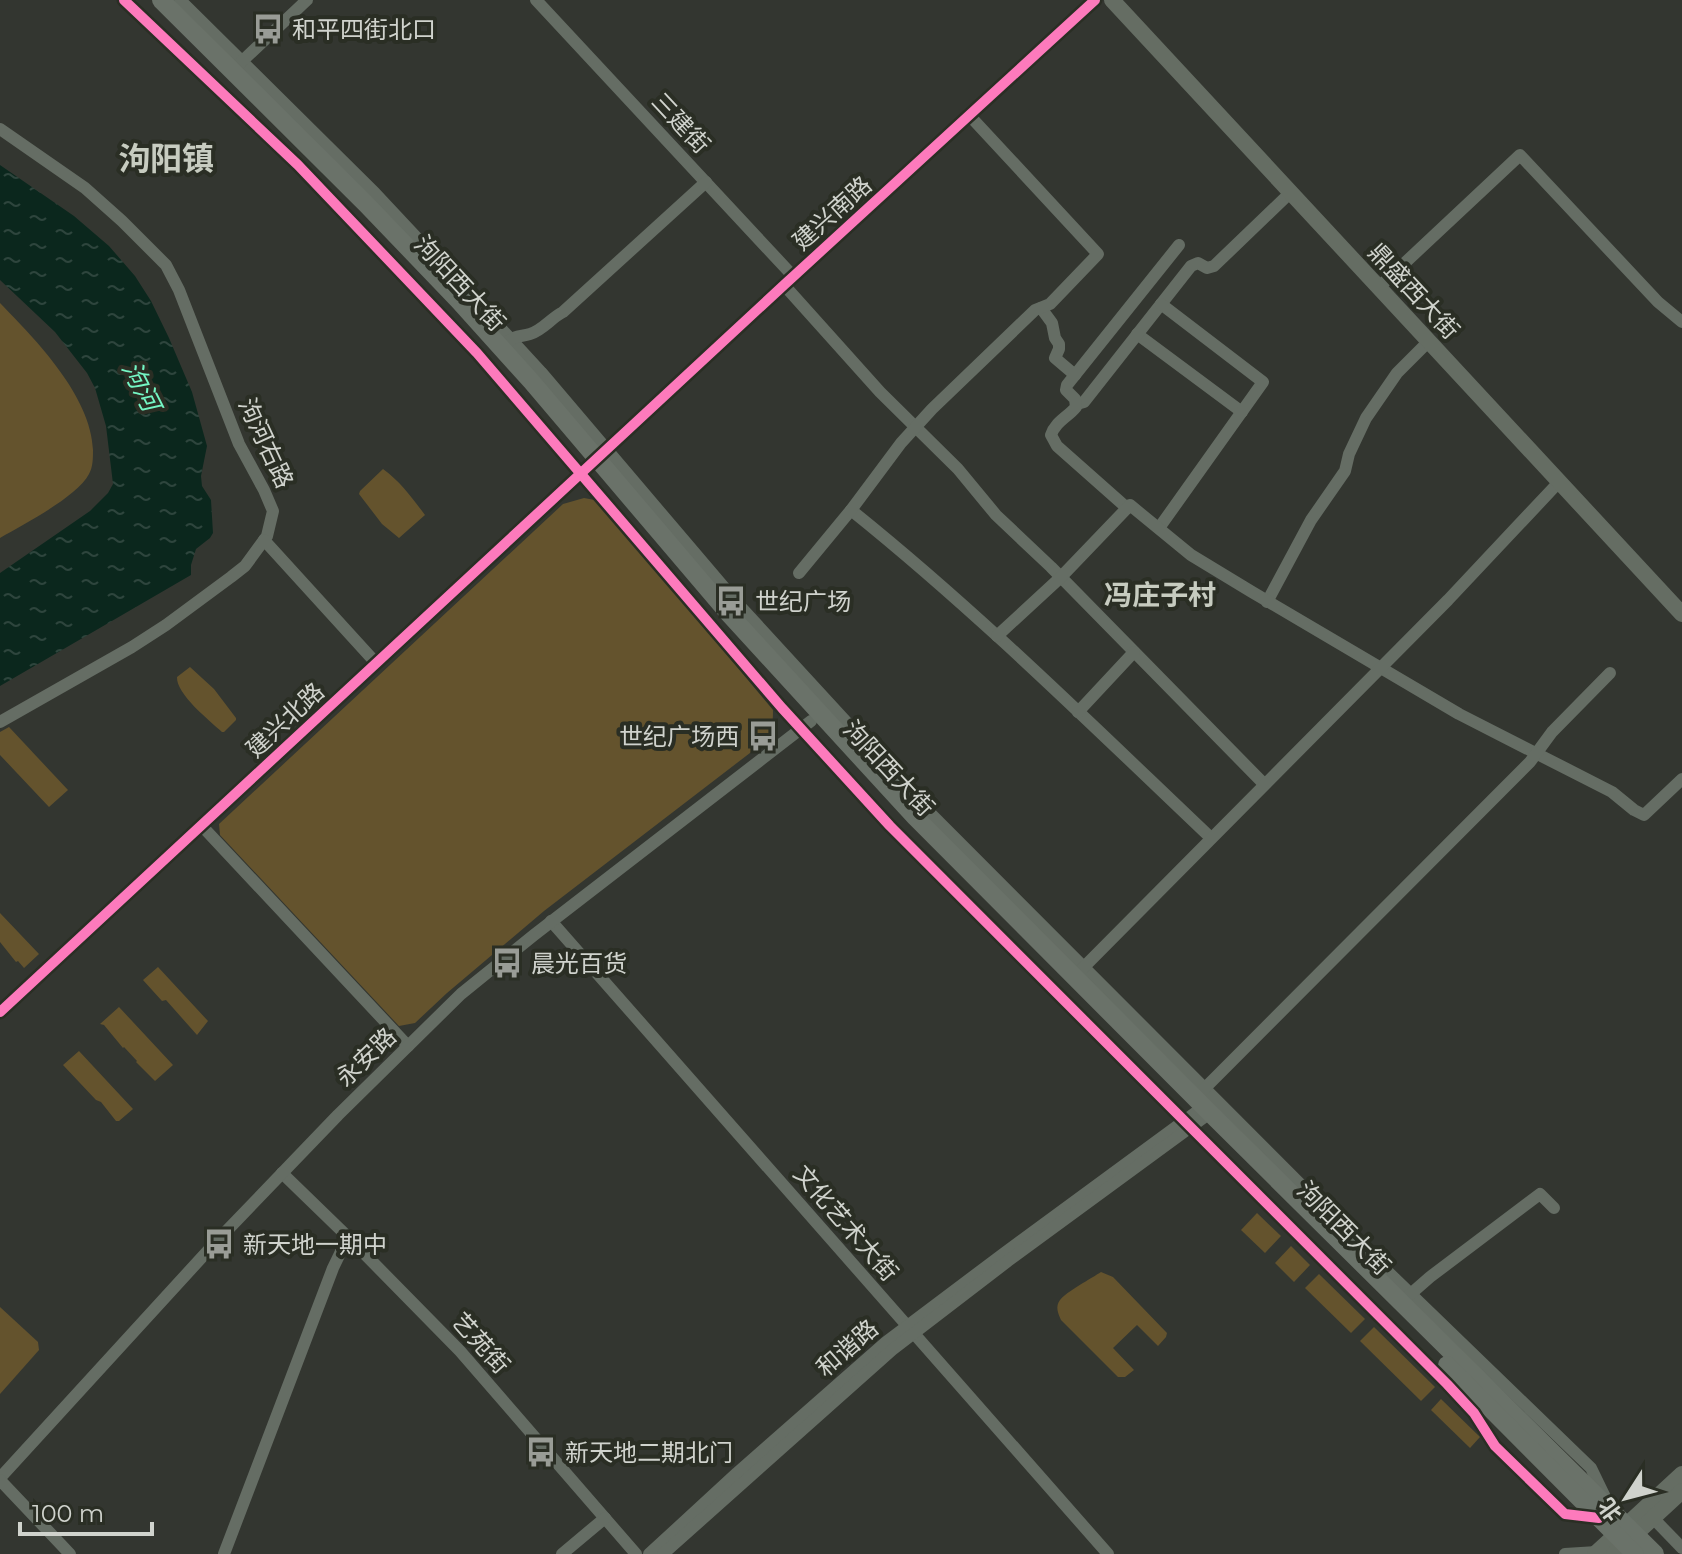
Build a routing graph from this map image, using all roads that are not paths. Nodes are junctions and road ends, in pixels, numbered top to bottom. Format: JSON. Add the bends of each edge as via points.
{"nodes":[{"id":1,"x":124,"y":0,"type":"edge"},
{"id":2,"x":146,"y":0,"type":"edge"},
{"id":3,"x":161,"y":0,"type":"edge"},
{"id":4,"x":180,"y":0,"type":"edge"},
{"id":5,"x":307,"y":0,"type":"edge"},
{"id":6,"x":536,"y":0,"type":"edge"},
{"id":7,"x":1095,"y":0,"type":"edge"},
{"id":8,"x":1112,"y":0,"type":"edge"},
{"id":9,"x":238,"y":65,"type":"junction"},
{"id":10,"x":969,"y":115,"type":"junction"},
{"id":11,"x":0,"y":129,"type":"edge"},
{"id":12,"x":706,"y":182,"type":"junction"},
{"id":13,"x":1290,"y":193,"type":"junction"},
{"id":14,"x":1179,"y":245,"type":"dead end"},
{"id":15,"x":788,"y":280,"type":"junction"},
{"id":16,"x":1378,"y":288,"type":"junction"},
{"id":17,"x":1161,"y":304,"type":"junction"},
{"id":18,"x":1041,"y":308,"type":"junction"},
{"id":19,"x":1682,"y":322,"type":"edge"},
{"id":20,"x":1137,"y":334,"type":"junction"},
{"id":21,"x":1428,"y":342,"type":"junction"},
{"id":22,"x":506,"y":344,"type":"junction"},
{"id":23,"x":1075,"y":375,"type":"junction"},
{"id":24,"x":1077,"y":404,"type":"junction"},
{"id":25,"x":1242,"y":412,"type":"junction"},
{"id":26,"x":915,"y":427,"type":"junction"},
{"id":27,"x":594,"y":461,"type":"junction"},
{"id":28,"x":1559,"y":482,"type":"junction"},
{"id":29,"x":1127,"y":508,"type":"junction"},
{"id":30,"x":851,"y":510,"type":"junction"},
{"id":31,"x":1159,"y":528,"type":"junction"},
{"id":32,"x":264,"y":540,"type":"junction"},
{"id":33,"x":799,"y":573,"type":"dead end"},
{"id":34,"x":1061,"y":577,"type":"junction"},
{"id":35,"x":1267,"y":602,"type":"junction"},
{"id":36,"x":1682,"y":614,"type":"edge"},
{"id":37,"x":997,"y":636,"type":"junction"},
{"id":38,"x":1134,"y":652,"type":"junction"},
{"id":39,"x":376,"y":663,"type":"junction"},
{"id":40,"x":1380,"y":668,"type":"junction"},
{"id":41,"x":1610,"y":673,"type":"dead end"},
{"id":42,"x":1078,"y":712,"type":"junction"},
{"id":43,"x":0,"y":722,"type":"edge"},
{"id":44,"x":806,"y":725,"type":"junction"},
{"id":45,"x":1537,"y":753,"type":"junction"},
{"id":46,"x":1682,"y":779,"type":"edge"},
{"id":47,"x":1264,"y":784,"type":"junction"},
{"id":48,"x":201,"y":825,"type":"junction"},
{"id":49,"x":1211,"y":838,"type":"junction"},
{"id":50,"x":551,"y":921,"type":"junction"},
{"id":51,"x":1078,"y":972,"type":"junction"},
{"id":52,"x":0,"y":1012,"type":"edge"},
{"id":53,"x":408,"y":1046,"type":"junction"},
{"id":54,"x":1198,"y":1111,"type":"junction"},
{"id":55,"x":282,"y":1173,"type":"junction"},
{"id":56,"x":1554,"y":1208,"type":"dead end"},
{"id":57,"x":348,"y":1237,"type":"junction"},
{"id":58,"x":1406,"y":1299,"type":"junction"},
{"id":59,"x":910,"y":1330,"type":"junction"},
{"id":60,"x":1682,"y":1474,"type":"edge"},
{"id":61,"x":0,"y":1479,"type":"edge"},
{"id":62,"x":1682,"y":1491,"type":"edge"},
{"id":63,"x":1606,"y":1515,"type":"junction"},
{"id":64,"x":605,"y":1518,"type":"junction"},
{"id":65,"x":1653,"y":1518,"type":"junction"},
{"id":66,"x":1618,"y":1544,"type":"edge"},
{"id":67,"x":1682,"y":1548,"type":"edge"},
{"id":68,"x":70,"y":1554,"type":"edge"},
{"id":69,"x":224,"y":1554,"type":"edge"},
{"id":70,"x":562,"y":1554,"type":"edge"},
{"id":71,"x":636,"y":1554,"type":"edge"},
{"id":72,"x":649,"y":1554,"type":"edge"},
{"id":73,"x":663,"y":1554,"type":"edge"},
{"id":74,"x":1108,"y":1554,"type":"edge"},
{"id":75,"x":1565,"y":1554,"type":"edge"},
{"id":76,"x":1655,"y":1554,"type":"edge"}],
"edges":[{"from":1,"to":27,"type":"street","via":[[298,165],[477,353]]},
{"from":2,"to":27,"type":"highway","name":"泃阳西大街","via":[[358,210]]},
{"from":3,"to":9,"type":"highway","name":"泃阳西大街"},
{"from":4,"to":9,"type":"street"},
{"from":5,"to":9,"type":"street"},
{"from":6,"to":12,"type":"street","name":"三建街"},
{"from":7,"to":10,"type":"street","name":"建兴南路"},
{"from":8,"to":13,"type":"main road","name":"鼎盛西大街"},
{"from":9,"to":22,"type":"highway","name":"泃阳西大街","via":[[365,203]]},
{"from":10,"to":15,"type":"street","name":"建兴南路"},
{"from":10,"to":18,"type":"street","via":[[1098,254]]},
{"from":11,"to":32,"type":"street","name":"泃河右路","via":[[85,188],[172,273],[239,444],[270,501],[273,517]]},
{"from":12,"to":15,"type":"street","name":"三建街"},
{"from":12,"to":22,"type":"street","via":[[563,312],[532,334],[514,336]]},
{"from":13,"to":16,"type":"main road","name":"鼎盛西大街"},
{"from":13,"to":17,"type":"street","via":[[1214,266],[1191,266]]},
{"from":14,"to":23,"type":"street"},
{"from":15,"to":26,"type":"street","name":"三建街"},
{"from":15,"to":27,"type":"street","name":"建兴南路"},
{"from":16,"to":19,"type":"street","via":[[1520,155]]},
{"from":16,"to":21,"type":"main road","name":"鼎盛西大街"},
{"from":17,"to":20,"type":"street"},
{"from":17,"to":25,"type":"street","via":[[1263,382]]},
{"from":18,"to":23,"type":"street","via":[[1059,344],[1055,358]]},
{"from":18,"to":26,"type":"street"},
{"from":20,"to":24,"type":"street","via":[[1084,402]]},
{"from":20,"to":25,"type":"street"},
{"from":21,"to":28,"type":"main road","name":"鼎盛西大街"},
{"from":21,"to":35,"type":"street","via":[[1397,373],[1366,418],[1345,471],[1311,520]]},
{"from":22,"to":27,"type":"highway","name":"泃阳西大街"},
{"from":23,"to":24,"type":"street","via":[[1065,387]]},
{"from":24,"to":29,"type":"street","via":[[1051,437]]},
{"from":25,"to":31,"type":"street"},
{"from":26,"to":30,"type":"street"},
{"from":26,"to":34,"type":"street","name":"三建街"},
{"from":27,"to":39,"type":"street","name":"建兴北路"},
{"from":27,"to":44,"type":"highway","name":"泃阳西大街"},
{"from":27,"to":51,"type":"highway","name":"泃阳西大街","via":[[915,817]]},
{"from":28,"to":36,"type":"main road","name":"鼎盛西大街"},
{"from":28,"to":40,"type":"street"},
{"from":29,"to":31,"type":"street","via":[[1130,505]]},
{"from":29,"to":34,"type":"street"},
{"from":30,"to":33,"type":"street"},
{"from":30,"to":37,"type":"street"},
{"from":31,"to":35,"type":"street","via":[[1191,555]]},
{"from":32,"to":39,"type":"street"},
{"from":32,"to":43,"type":"street","via":[[245,566],[166,625]]},
{"from":34,"to":37,"type":"street"},
{"from":34,"to":38,"type":"street","name":"三建街"},
{"from":35,"to":40,"type":"street"},
{"from":37,"to":42,"type":"street"},
{"from":38,"to":42,"type":"street"},
{"from":38,"to":47,"type":"street","name":"三建街"},
{"from":39,"to":48,"type":"street","name":"建兴北路"},
{"from":40,"to":45,"type":"street"},
{"from":40,"to":47,"type":"street"},
{"from":41,"to":45,"type":"street","name":"和谐路"},
{"from":42,"to":49,"type":"street"},
{"from":44,"to":50,"type":"street","name":"永安路"},
{"from":44,"to":54,"type":"highway","name":"泃阳西大街"},
{"from":45,"to":46,"type":"street","via":[[1644,815]]},
{"from":45,"to":54,"type":"street","name":"和谐路"},
{"from":47,"to":49,"type":"street"},
{"from":48,"to":52,"type":"street","name":"建兴北路"},
{"from":48,"to":53,"type":"street"},
{"from":49,"to":51,"type":"street"},
{"from":50,"to":53,"type":"street","name":"永安路","via":[[461,994]]},
{"from":50,"to":59,"type":"street","name":"文化艺术大街"},
{"from":51,"to":54,"type":"highway","name":"泃阳西大街"},
{"from":53,"to":55,"type":"street","name":"永安路"},
{"from":54,"to":58,"type":"highway","name":"泃阳西大街"},
{"from":54,"to":59,"type":"street","name":"和谐路"},
{"from":54,"to":63,"type":"highway","name":"泃阳西大街"},
{"from":55,"to":57,"type":"street","name":"艺苑街"},
{"from":55,"to":61,"type":"street","name":"永安路"},
{"from":56,"to":58,"type":"street","via":[[1540,1194]]},
{"from":57,"to":64,"type":"street","name":"艺苑街","via":[[460,1351]]},
{"from":57,"to":69,"type":"street"},
{"from":58,"to":63,"type":"highway","name":"泃阳西大街"},
{"from":59,"to":72,"type":"street","name":"和谐路","via":[[886,1342]]},
{"from":59,"to":73,"type":"street","name":"和谐路"},
{"from":59,"to":74,"type":"street","name":"文化艺术大街"},
{"from":60,"to":66,"type":"main road"},
{"from":61,"to":68,"type":"street"},
{"from":62,"to":65,"type":"main road"},
{"from":63,"to":66,"type":"highway","name":"泃阳西大街"},
{"from":64,"to":70,"type":"street"},
{"from":64,"to":71,"type":"street","name":"艺苑街"},
{"from":65,"to":66,"type":"main road"},
{"from":65,"to":67,"type":"street"},
{"from":66,"to":75,"type":"street"},
{"from":66,"to":76,"type":"highway","name":"泃阳西大街"}]}
